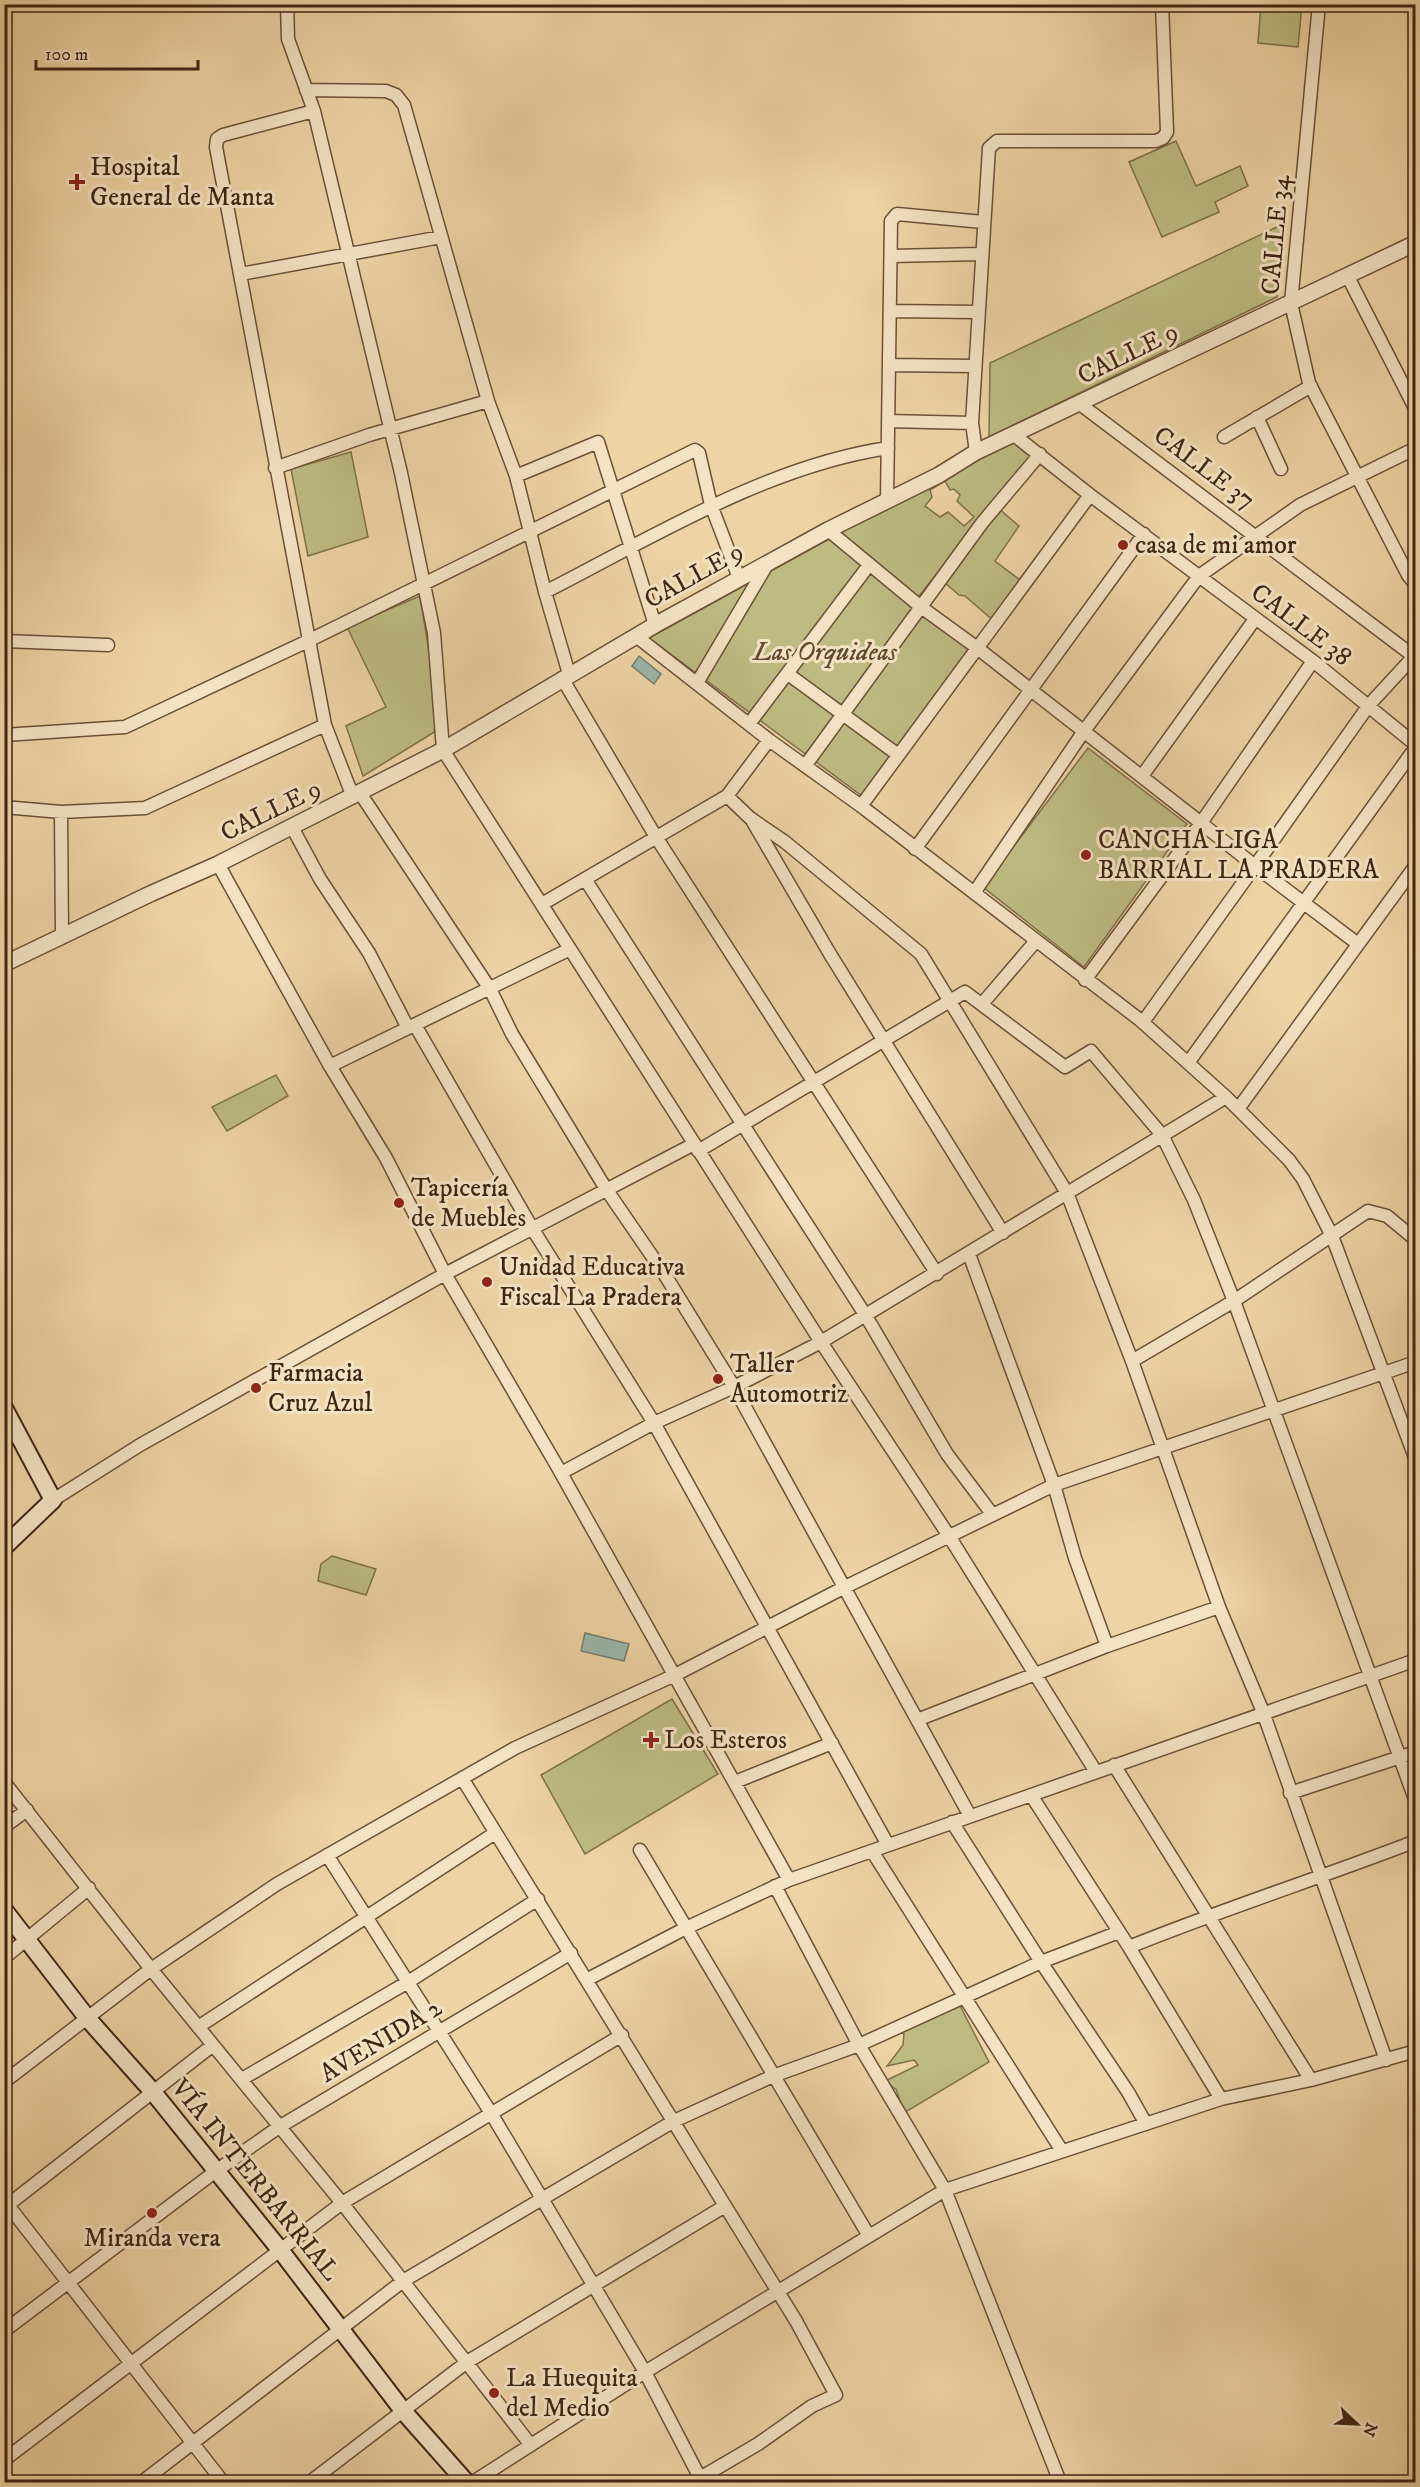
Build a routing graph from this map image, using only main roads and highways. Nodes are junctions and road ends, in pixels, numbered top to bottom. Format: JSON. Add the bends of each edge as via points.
{"nodes":[{"id":1,"x":4,"y":1408,"type":"edge"},
{"id":2,"x":4,"y":1547,"type":"edge"},
{"id":3,"x":4,"y":1910,"type":"edge"},
{"id":4,"x":466,"y":2482,"type":"edge"}],
"edges":[{"from":1,"to":2,"type":"main road","via":[[53,1500]]},
{"from":3,"to":4,"type":"main road","name":"VÍA INTERBARRIAL","via":[[88,2019],[153,2092],[281,2251],[404,2412]]}]}
